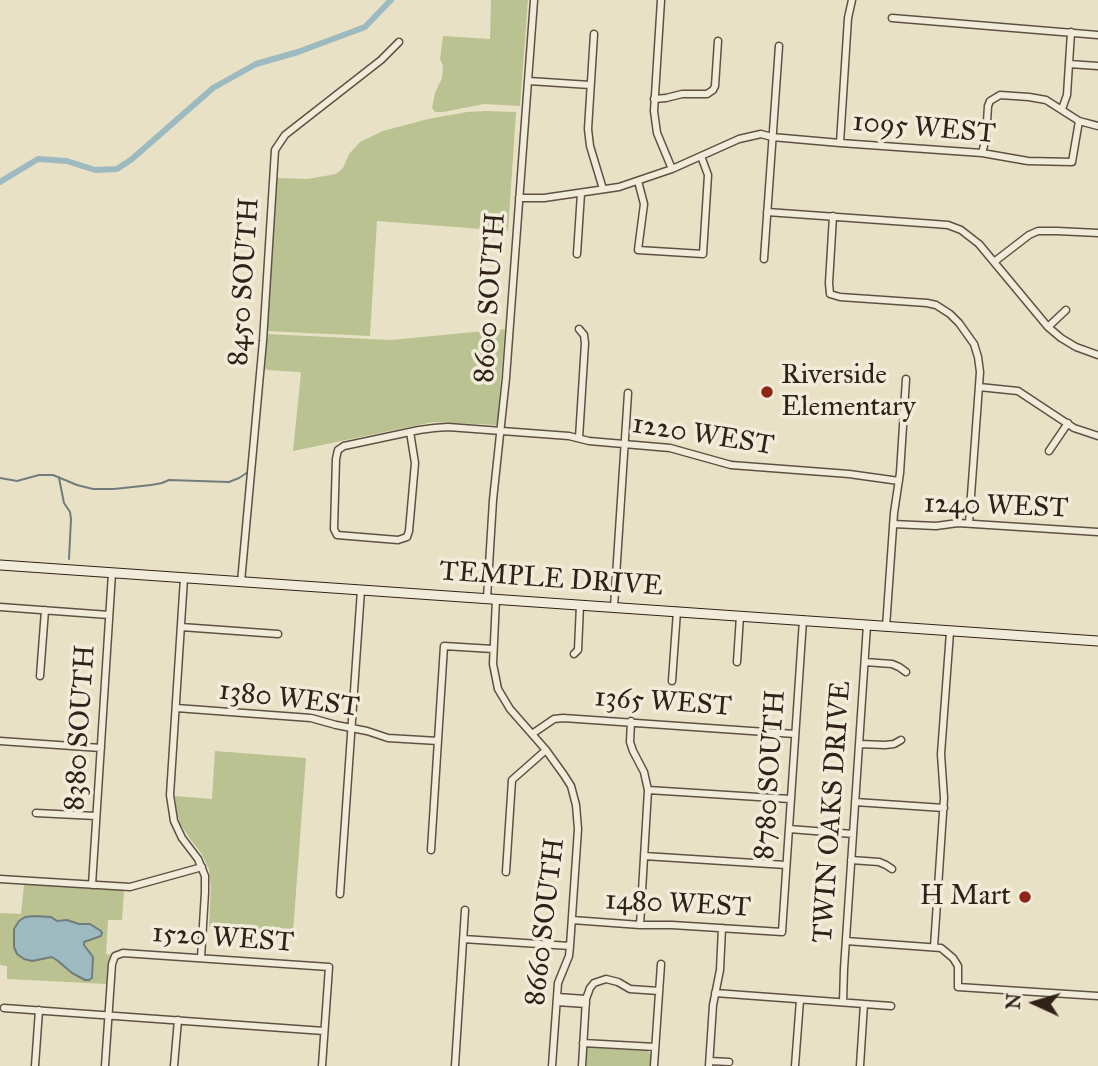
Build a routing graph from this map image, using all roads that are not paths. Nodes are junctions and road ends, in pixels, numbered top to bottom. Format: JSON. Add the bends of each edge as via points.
{"nodes":[{"id":1,"x":534,"y":0,"type":"edge"},
{"id":2,"x":661,"y":0,"type":"edge"},
{"id":3,"x":852,"y":0,"type":"edge"},
{"id":4,"x":892,"y":18,"type":"dead end"},
{"id":5,"x":1072,"y":32,"type":"junction"},
{"id":6,"x":594,"y":34,"type":"dead end"},
{"id":7,"x":1098,"y":35,"type":"edge"},
{"id":8,"x":718,"y":41,"type":"dead end"},
{"id":9,"x":399,"y":42,"type":"dead end"},
{"id":10,"x":779,"y":46,"type":"dead end"},
{"id":11,"x":1069,"y":64,"type":"junction"},
{"id":12,"x":1098,"y":66,"type":"edge"},
{"id":13,"x":528,"y":81,"type":"junction"},
{"id":14,"x":590,"y":85,"type":"junction"},
{"id":15,"x":654,"y":99,"type":"junction"},
{"id":16,"x":1062,"y":109,"type":"junction"},
{"id":17,"x":1079,"y":121,"type":"junction"},
{"id":18,"x":1098,"y":126,"type":"edge"},
{"id":19,"x":772,"y":137,"type":"junction"},
{"id":20,"x":840,"y":142,"type":"junction"},
{"id":21,"x":982,"y":153,"type":"junction"},
{"id":22,"x":701,"y":156,"type":"junction"},
{"id":23,"x":673,"y":169,"type":"junction"},
{"id":24,"x":638,"y":181,"type":"junction"},
{"id":25,"x":603,"y":189,"type":"junction"},
{"id":26,"x":581,"y":193,"type":"junction"},
{"id":27,"x":519,"y":198,"type":"junction"},
{"id":28,"x":767,"y":212,"type":"junction"},
{"id":29,"x":834,"y":216,"type":"junction"},
{"id":30,"x":1098,"y":233,"type":"edge"},
{"id":31,"x":577,"y":254,"type":"dead end"},
{"id":32,"x":764,"y":259,"type":"dead end"},
{"id":33,"x":994,"y":262,"type":"junction"},
{"id":34,"x":1066,"y":310,"type":"dead end"},
{"id":35,"x":1048,"y":327,"type":"junction"},
{"id":36,"x":579,"y":329,"type":"dead end"},
{"id":37,"x":1098,"y":355,"type":"edge"},
{"id":38,"x":906,"y":379,"type":"dead end"},
{"id":39,"x":979,"y":387,"type":"junction"},
{"id":40,"x":628,"y":393,"type":"dead end"},
{"id":41,"x":1068,"y":423,"type":"junction"},
{"id":42,"x":501,"y":431,"type":"junction"},
{"id":43,"x":410,"y":432,"type":"junction"},
{"id":44,"x":1098,"y":436,"type":"edge"},
{"id":45,"x":579,"y":438,"type":"junction"},
{"id":46,"x":625,"y":444,"type":"junction"},
{"id":47,"x":1048,"y":451,"type":"dead end"},
{"id":48,"x":899,"y":481,"type":"junction"},
{"id":49,"x":969,"y":523,"type":"junction"},
{"id":50,"x":893,"y":524,"type":"junction"},
{"id":51,"x":1098,"y":532,"type":"edge"},
{"id":52,"x":0,"y":565,"type":"edge"},
{"id":53,"x":112,"y":573,"type":"junction"},
{"id":54,"x":184,"y":578,"type":"junction"},
{"id":55,"x":241,"y":582,"type":"junction"},
{"id":56,"x":361,"y":590,"type":"junction"},
{"id":57,"x":492,"y":599,"type":"junction"},
{"id":58,"x":580,"y":605,"type":"junction"},
{"id":59,"x":0,"y":607,"type":"edge"},
{"id":60,"x":614,"y":607,"type":"junction"},
{"id":61,"x":45,"y":610,"type":"junction"},
{"id":62,"x":677,"y":611,"type":"junction"},
{"id":63,"x":109,"y":615,"type":"junction"},
{"id":64,"x":740,"y":616,"type":"junction"},
{"id":65,"x":803,"y":620,"type":"junction"},
{"id":66,"x":867,"y":625,"type":"junction"},
{"id":67,"x":181,"y":627,"type":"junction"},
{"id":68,"x":886,"y":627,"type":"junction"},
{"id":69,"x":950,"y":632,"type":"junction"},
{"id":70,"x":278,"y":634,"type":"dead end"},
{"id":71,"x":1098,"y":641,"type":"edge"},
{"id":72,"x":493,"y":649,"type":"junction"},
{"id":73,"x":575,"y":654,"type":"dead end"},
{"id":74,"x":737,"y":662,"type":"dead end"},
{"id":75,"x":865,"y":662,"type":"junction"},
{"id":76,"x":906,"y":672,"type":"dead end"},
{"id":77,"x":40,"y":676,"type":"dead end"},
{"id":78,"x":672,"y":681,"type":"dead end"},
{"id":79,"x":176,"y":708,"type":"junction"},
{"id":80,"x":631,"y":722,"type":"junction"},
{"id":81,"x":352,"y":728,"type":"junction"},
{"id":82,"x":532,"y":734,"type":"junction"},
{"id":83,"x":795,"y":734,"type":"junction"},
{"id":84,"x":901,"y":740,"type":"dead end"},
{"id":85,"x":0,"y":741,"type":"edge"},
{"id":86,"x":438,"y":741,"type":"junction"},
{"id":87,"x":859,"y":744,"type":"junction"},
{"id":88,"x":101,"y":748,"type":"junction"},
{"id":89,"x":546,"y":750,"type":"junction"},
{"id":90,"x":648,"y":790,"type":"junction"},
{"id":91,"x":790,"y":799,"type":"junction"},
{"id":92,"x":855,"y":802,"type":"junction"},
{"id":93,"x":944,"y":807,"type":"junction"},
{"id":94,"x":36,"y":813,"type":"dead end"},
{"id":95,"x":96,"y":816,"type":"junction"},
{"id":96,"x":789,"y":830,"type":"junction"},
{"id":97,"x":853,"y":834,"type":"junction"},
{"id":98,"x":430,"y":850,"type":"dead end"},
{"id":99,"x":644,"y":856,"type":"junction"},
{"id":100,"x":851,"y":860,"type":"junction"},
{"id":101,"x":786,"y":865,"type":"junction"},
{"id":102,"x":202,"y":867,"type":"junction"},
{"id":103,"x":892,"y":869,"type":"dead end"},
{"id":104,"x":506,"y":872,"type":"dead end"},
{"id":105,"x":0,"y":879,"type":"edge"},
{"id":106,"x":92,"y":885,"type":"junction"},
{"id":107,"x":340,"y":894,"type":"dead end"},
{"id":108,"x":465,"y":910,"type":"dead end"},
{"id":109,"x":572,"y":920,"type":"junction"},
{"id":110,"x":640,"y":925,"type":"junction"},
{"id":111,"x":722,"y":928,"type":"junction"},
{"id":112,"x":782,"y":932,"type":"joint"},
{"id":113,"x":464,"y":939,"type":"junction"},
{"id":114,"x":846,"y":941,"type":"junction"},
{"id":115,"x":570,"y":946,"type":"junction"},
{"id":116,"x":934,"y":947,"type":"junction"},
{"id":117,"x":201,"y":958,"type":"junction"},
{"id":118,"x":661,"y":964,"type":"dead end"},
{"id":119,"x":659,"y":991,"type":"junction"},
{"id":120,"x":715,"y":993,"type":"junction"},
{"id":121,"x":1098,"y":996,"type":"edge"},
{"id":122,"x":557,"y":999,"type":"junction"},
{"id":123,"x":800,"y":1000,"type":"junction"},
{"id":124,"x":586,"y":1001,"type":"junction"},
{"id":125,"x":843,"y":1002,"type":"junction"},
{"id":126,"x":864,"y":1004,"type":"junction"},
{"id":127,"x":891,"y":1006,"type":"dead end"},
{"id":128,"x":4,"y":1008,"type":"dead end"},
{"id":129,"x":39,"y":1010,"type":"junction"},
{"id":130,"x":109,"y":1016,"type":"junction"},
{"id":131,"x":177,"y":1020,"type":"junction"},
{"id":132,"x":324,"y":1031,"type":"junction"},
{"id":133,"x":583,"y":1043,"type":"junction"},
{"id":134,"x":655,"y":1047,"type":"junction"},
{"id":135,"x":729,"y":1062,"type":"dead end"},
{"id":136,"x":709,"y":1063,"type":"edge"},
{"id":137,"x":35,"y":1066,"type":"edge"},
{"id":138,"x":105,"y":1066,"type":"edge"},
{"id":139,"x":174,"y":1066,"type":"edge"},
{"id":140,"x":322,"y":1066,"type":"edge"},
{"id":141,"x":455,"y":1066,"type":"edge"},
{"id":142,"x":552,"y":1066,"type":"edge"},
{"id":143,"x":582,"y":1066,"type":"edge"},
{"id":144,"x":654,"y":1066,"type":"edge"},
{"id":145,"x":795,"y":1066,"type":"edge"},
{"id":146,"x":860,"y":1066,"type":"edge"}],
"edges":[{"from":1,"to":13,"type":"street","name":"8600 SOUTH"},
{"from":2,"to":15,"type":"street"},
{"from":3,"to":20,"type":"street"},
{"from":4,"to":5,"type":"street"},
{"from":5,"to":7,"type":"street"},
{"from":5,"to":11,"type":"street"},
{"from":6,"to":14,"type":"street"},
{"from":8,"to":15,"type":"street","via":[[713,90]]},
{"from":9,"to":55,"type":"street","name":"8450 SOUTH","via":[[285,135],[275,150]]},
{"from":10,"to":19,"type":"street"},
{"from":11,"to":12,"type":"street"},
{"from":11,"to":16,"type":"street"},
{"from":13,"to":14,"type":"street"},
{"from":13,"to":27,"type":"street","name":"8600 SOUTH"},
{"from":14,"to":25,"type":"street","via":[[590,146]]},
{"from":15,"to":23,"type":"street","via":[[657,133]]},
{"from":16,"to":17,"type":"street"},
{"from":16,"to":21,"type":"street","via":[[1038,98],[994,97],[988,106]]},
{"from":17,"to":18,"type":"street"},
{"from":17,"to":21,"type":"street","name":"1095 WEST","via":[[1072,162]]},
{"from":19,"to":20,"type":"street","name":"1095 WEST"},
{"from":19,"to":22,"type":"street","name":"1095 WEST","via":[[761,134],[739,139]]},
{"from":19,"to":28,"type":"street"},
{"from":20,"to":21,"type":"street","name":"1095 WEST"},
{"from":22,"to":23,"type":"street","name":"1095 WEST"},
{"from":22,"to":24,"type":"street","via":[[708,181],[703,254],[638,250],[644,204]]},
{"from":23,"to":24,"type":"street","name":"1095 WEST"},
{"from":24,"to":25,"type":"street","name":"1095 WEST"},
{"from":25,"to":26,"type":"street","name":"1095 WEST"},
{"from":26,"to":27,"type":"street","name":"1095 WEST"},
{"from":26,"to":31,"type":"street"},
{"from":27,"to":42,"type":"street","name":"8600 SOUTH"},
{"from":28,"to":29,"type":"street"},
{"from":28,"to":32,"type":"street"},
{"from":29,"to":33,"type":"street","via":[[948,225],[971,236]]},
{"from":29,"to":39,"type":"street","via":[[830,294],[927,303],[943,309],[974,344]]},
{"from":30,"to":33,"type":"street","via":[[1038,231]]},
{"from":33,"to":35,"type":"street"},
{"from":34,"to":35,"type":"street"},
{"from":35,"to":37,"type":"street","via":[[1076,347]]},
{"from":36,"to":45,"type":"street","via":[[585,342]]},
{"from":38,"to":48,"type":"street"},
{"from":39,"to":41,"type":"street","via":[[1018,391]]},
{"from":39,"to":49,"type":"street"},
{"from":40,"to":46,"type":"street"},
{"from":41,"to":44,"type":"street"},
{"from":41,"to":47,"type":"street"},
{"from":42,"to":43,"type":"street","name":"1220 WEST","via":[[441,427]]},
{"from":42,"to":45,"type":"street","name":"1220 WEST"},
{"from":42,"to":57,"type":"street","name":"8600 SOUTH","via":[[494,494]]},
{"from":43,"to":43,"type":"street","name":"1220 WEST","via":[[338,450],[337,535],[405,539],[415,463]]},
{"from":45,"to":46,"type":"street","name":"1220 WEST"},
{"from":46,"to":48,"type":"street","name":"1220 WEST","via":[[684,451],[731,465]]},
{"from":46,"to":60,"type":"street"},
{"from":48,"to":50,"type":"street"},
{"from":49,"to":50,"type":"street","name":"1240 WEST"},
{"from":49,"to":51,"type":"street","name":"1240 WEST"},
{"from":50,"to":68,"type":"street"},
{"from":52,"to":53,"type":"street","name":"TEMPLE DRIVE"},
{"from":53,"to":54,"type":"street","name":"TEMPLE DRIVE"},
{"from":53,"to":63,"type":"street","name":"8380 SOUTH"},
{"from":54,"to":55,"type":"street","name":"TEMPLE DRIVE"},
{"from":54,"to":67,"type":"street"},
{"from":55,"to":56,"type":"street","name":"TEMPLE DRIVE"},
{"from":56,"to":57,"type":"street","name":"TEMPLE DRIVE"},
{"from":56,"to":81,"type":"street"},
{"from":57,"to":58,"type":"street","name":"TEMPLE DRIVE"},
{"from":57,"to":72,"type":"street","name":"8600 SOUTH"},
{"from":58,"to":60,"type":"street","name":"TEMPLE DRIVE"},
{"from":58,"to":73,"type":"street"},
{"from":59,"to":61,"type":"street"},
{"from":60,"to":62,"type":"street","name":"TEMPLE DRIVE"},
{"from":61,"to":63,"type":"street"},
{"from":61,"to":77,"type":"street"},
{"from":62,"to":64,"type":"street","name":"TEMPLE DRIVE"},
{"from":62,"to":78,"type":"street"},
{"from":63,"to":88,"type":"street","name":"8380 SOUTH"},
{"from":64,"to":65,"type":"street","name":"TEMPLE DRIVE"},
{"from":64,"to":74,"type":"street"},
{"from":65,"to":66,"type":"street","name":"TEMPLE DRIVE"},
{"from":65,"to":83,"type":"street","name":"8780 SOUTH"},
{"from":66,"to":68,"type":"street","name":"TEMPLE DRIVE"},
{"from":66,"to":75,"type":"street","name":"TWIN OAKS DRIVE"},
{"from":67,"to":70,"type":"street"},
{"from":67,"to":79,"type":"street"},
{"from":68,"to":69,"type":"street","name":"TEMPLE DRIVE"},
{"from":69,"to":71,"type":"street","name":"TEMPLE DRIVE"},
{"from":69,"to":93,"type":"street","via":[[941,754]]},
{"from":72,"to":82,"type":"street","name":"8660 SOUTH","via":[[498,689]]},
{"from":72,"to":86,"type":"street","via":[[444,646]]},
{"from":75,"to":76,"type":"street","via":[[892,664]]},
{"from":75,"to":87,"type":"street","name":"TWIN OAKS DRIVE"},
{"from":79,"to":81,"type":"street","name":"1380 WEST","via":[[311,718]]},
{"from":79,"to":102,"type":"street","via":[[171,810],[177,829]]},
{"from":80,"to":82,"type":"street","name":"1365 WEST","via":[[554,719]]},
{"from":80,"to":83,"type":"street","name":"1365 WEST"},
{"from":80,"to":90,"type":"street","via":[[633,751]]},
{"from":81,"to":86,"type":"street","name":"1380 WEST","via":[[388,738]]},
{"from":81,"to":107,"type":"street"},
{"from":82,"to":89,"type":"street","name":"8660 SOUTH"},
{"from":83,"to":91,"type":"street","name":"8780 SOUTH"},
{"from":84,"to":87,"type":"street","via":[[885,746]]},
{"from":85,"to":88,"type":"street"},
{"from":86,"to":98,"type":"street"},
{"from":87,"to":92,"type":"street","name":"TWIN OAKS DRIVE"},
{"from":88,"to":95,"type":"street","name":"8380 SOUTH"},
{"from":89,"to":104,"type":"street","via":[[512,780]]},
{"from":89,"to":109,"type":"street","name":"8660 SOUTH","via":[[571,786],[576,805]]},
{"from":90,"to":91,"type":"street"},
{"from":90,"to":99,"type":"street"},
{"from":91,"to":96,"type":"street","name":"8780 SOUTH"},
{"from":92,"to":93,"type":"street"},
{"from":92,"to":97,"type":"street","name":"TWIN OAKS DRIVE"},
{"from":93,"to":116,"type":"street"},
{"from":94,"to":95,"type":"street"},
{"from":95,"to":106,"type":"street","name":"8380 SOUTH"},
{"from":96,"to":97,"type":"street"},
{"from":96,"to":101,"type":"street","name":"8780 SOUTH"},
{"from":97,"to":100,"type":"street","name":"TWIN OAKS DRIVE"},
{"from":99,"to":101,"type":"street"},
{"from":99,"to":110,"type":"street"},
{"from":100,"to":103,"type":"street","via":[[879,862]]},
{"from":100,"to":114,"type":"street","name":"TWIN OAKS DRIVE"},
{"from":101,"to":112,"type":"street","name":"8780 SOUTH"},
{"from":102,"to":106,"type":"street","via":[[130,887]]},
{"from":102,"to":117,"type":"street"},
{"from":105,"to":106,"type":"street"},
{"from":108,"to":113,"type":"street"},
{"from":109,"to":110,"type":"street","name":"1480 WEST"},
{"from":109,"to":115,"type":"street","name":"8660 SOUTH"},
{"from":110,"to":111,"type":"street","name":"1480 WEST"},
{"from":111,"to":112,"type":"street","name":"1480 WEST"},
{"from":111,"to":120,"type":"street"},
{"from":113,"to":115,"type":"street"},
{"from":113,"to":141,"type":"street"},
{"from":114,"to":116,"type":"street"},
{"from":114,"to":125,"type":"street","name":"TWIN OAKS DRIVE"},
{"from":115,"to":122,"type":"street","name":"8660 SOUTH"},
{"from":116,"to":121,"type":"street","via":[[941,948],[958,966],[958,987]]},
{"from":117,"to":130,"type":"street","name":"1520 WEST","via":[[123,953],[115,957]]},
{"from":117,"to":132,"type":"street","name":"1520 WEST","via":[[328,967]]},
{"from":118,"to":119,"type":"street"},
{"from":119,"to":124,"type":"street","via":[[635,990],[606,979],[594,983]]},
{"from":119,"to":134,"type":"street"},
{"from":120,"to":123,"type":"street"},
{"from":120,"to":136,"type":"street"},
{"from":122,"to":124,"type":"street"},
{"from":122,"to":142,"type":"street","name":"8660 SOUTH"},
{"from":123,"to":125,"type":"street"},
{"from":123,"to":145,"type":"street"},
{"from":124,"to":133,"type":"street"},
{"from":125,"to":126,"type":"street"},
{"from":126,"to":127,"type":"street"},
{"from":126,"to":146,"type":"street"},
{"from":128,"to":129,"type":"street"},
{"from":129,"to":130,"type":"street"},
{"from":129,"to":137,"type":"street"},
{"from":130,"to":131,"type":"street"},
{"from":130,"to":138,"type":"street"},
{"from":131,"to":132,"type":"street"},
{"from":131,"to":139,"type":"street"},
{"from":132,"to":140,"type":"street"},
{"from":133,"to":134,"type":"street"},
{"from":133,"to":143,"type":"street"},
{"from":134,"to":144,"type":"street"},
{"from":135,"to":136,"type":"street"}]}
